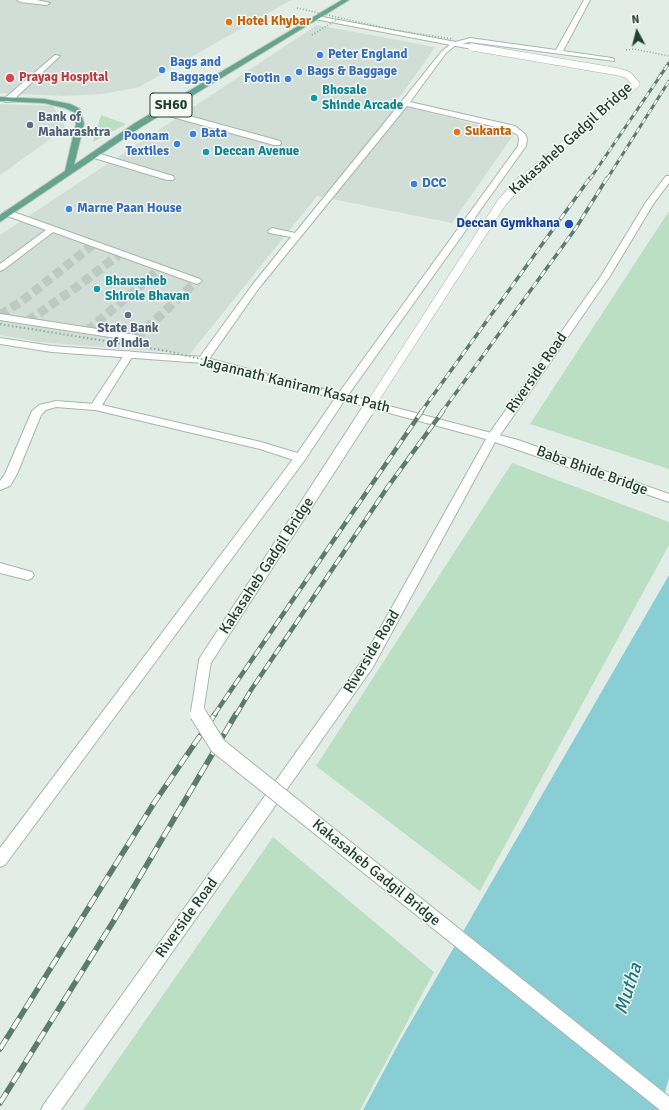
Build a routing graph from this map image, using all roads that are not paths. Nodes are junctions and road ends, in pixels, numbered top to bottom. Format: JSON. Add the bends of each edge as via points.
{"nodes":[{"id":1,"x":20,"y":0,"type":"edge"},
{"id":2,"x":346,"y":0,"type":"edge"},
{"id":3,"x":587,"y":0,"type":"edge"},
{"id":4,"x":47,"y":3,"type":"dead end"},
{"id":5,"x":317,"y":18,"type":"junction"},
{"id":6,"x":454,"y":44,"type":"junction"},
{"id":7,"x":559,"y":51,"type":"junction"},
{"id":8,"x":58,"y":56,"type":"dead end"},
{"id":9,"x":612,"y":60,"type":"dead end"},
{"id":10,"x":4,"y":100,"type":"edge"},
{"id":11,"x":405,"y":103,"type":"junction"},
{"id":12,"x":161,"y":111,"type":"junction"},
{"id":13,"x":277,"y":143,"type":"dead end"},
{"id":14,"x":94,"y":155,"type":"junction"},
{"id":15,"x":69,"y":171,"type":"junction"},
{"id":16,"x":170,"y":178,"type":"dead end"},
{"id":17,"x":669,"y":178,"type":"edge"},
{"id":18,"x":8,"y":213,"type":"junction"},
{"id":19,"x":0,"y":219,"type":"edge"},
{"id":20,"x":52,"y":229,"type":"junction"},
{"id":21,"x":272,"y":231,"type":"dead end"},
{"id":22,"x":297,"y":236,"type":"junction"},
{"id":23,"x":0,"y":268,"type":"edge"},
{"id":24,"x":197,"y":281,"type":"dead end"},
{"id":25,"x":0,"y":317,"type":"edge"},
{"id":26,"x":136,"y":338,"type":"dead end"},
{"id":27,"x":0,"y":341,"type":"edge"},
{"id":28,"x":129,"y":354,"type":"junction"},
{"id":29,"x":204,"y":360,"type":"junction"},
{"id":30,"x":346,"y":399,"type":"junction"},
{"id":31,"x":95,"y":407,"type":"junction"},
{"id":32,"x":492,"y":438,"type":"junction"},
{"id":33,"x":514,"y":443,"type":"joint"},
{"id":34,"x":300,"y":458,"type":"junction"},
{"id":35,"x":0,"y":486,"type":"edge"},
{"id":36,"x":669,"y":498,"type":"edge"},
{"id":37,"x":0,"y":568,"type":"edge"},
{"id":38,"x":28,"y":575,"type":"dead end"},
{"id":39,"x":0,"y":860,"type":"edge"},
{"id":40,"x":669,"y":1107,"type":"edge"},
{"id":41,"x":50,"y":1110,"type":"edge"}],
"edges":[{"from":1,"to":4,"type":"street"},
{"from":2,"to":5,"type":"main road","number":"SH60"},
{"from":3,"to":7,"type":"street"},
{"from":5,"to":6,"type":"street"},
{"from":5,"to":12,"type":"main road","number":"SH60"},
{"from":6,"to":7,"type":"street","via":[[470,40]]},
{"from":6,"to":11,"type":"street","via":[[444,52]]},
{"from":6,"to":40,"type":"street","name":"Kakasaheb Gadgil Bridge","bridge":true,"via":[[619,72],[634,80],[636,84],[520,182],[502,202],[205,661],[197,712],[218,746]]},
{"from":7,"to":9,"type":"street"},
{"from":8,"to":10,"type":"street"},
{"from":10,"to":15,"type":"main road","via":[[44,101],[68,106],[77,111],[80,124]]},
{"from":11,"to":22,"type":"street"},
{"from":11,"to":30,"type":"street","via":[[512,128],[521,134],[522,146]]},
{"from":12,"to":13,"type":"street"},
{"from":12,"to":14,"type":"main road","number":"SH60"},
{"from":14,"to":15,"type":"main road","number":"SH60"},
{"from":14,"to":16,"type":"street"},
{"from":15,"to":18,"type":"main road","number":"SH60"},
{"from":17,"to":32,"type":"street","name":"Riverside Road","via":[[650,202],[605,276]]},
{"from":18,"to":19,"type":"main road","number":"SH60"},
{"from":18,"to":20,"type":"street"},
{"from":20,"to":23,"type":"street"},
{"from":20,"to":24,"type":"street"},
{"from":21,"to":22,"type":"street"},
{"from":22,"to":29,"type":"street","via":[[256,286]]},
{"from":25,"to":26,"type":"street"},
{"from":27,"to":28,"type":"street","name":"Jagannath Kaniram Kasat Path","via":[[52,349]]},
{"from":28,"to":29,"type":"street","name":"Jagannath Kaniram Kasat Path"},
{"from":28,"to":31,"type":"street"},
{"from":29,"to":30,"type":"street","name":"Jagannath Kaniram Kasat Path"},
{"from":30,"to":32,"type":"street","name":"Jagannath Kaniram Kasat Path"},
{"from":30,"to":34,"type":"street"},
{"from":31,"to":34,"type":"street","via":[[261,446]]},
{"from":31,"to":35,"type":"street","via":[[56,404],[43,407],[36,413],[11,474],[6,483]]},
{"from":32,"to":33,"type":"street","name":"Jagannath Kaniram Kasat Path"},
{"from":32,"to":41,"type":"street","name":"Riverside Road","via":[[368,663]]},
{"from":33,"to":36,"type":"street","name":"Baba Bhide Bridge"},
{"from":34,"to":39,"type":"street"},
{"from":37,"to":38,"type":"street"}]}
